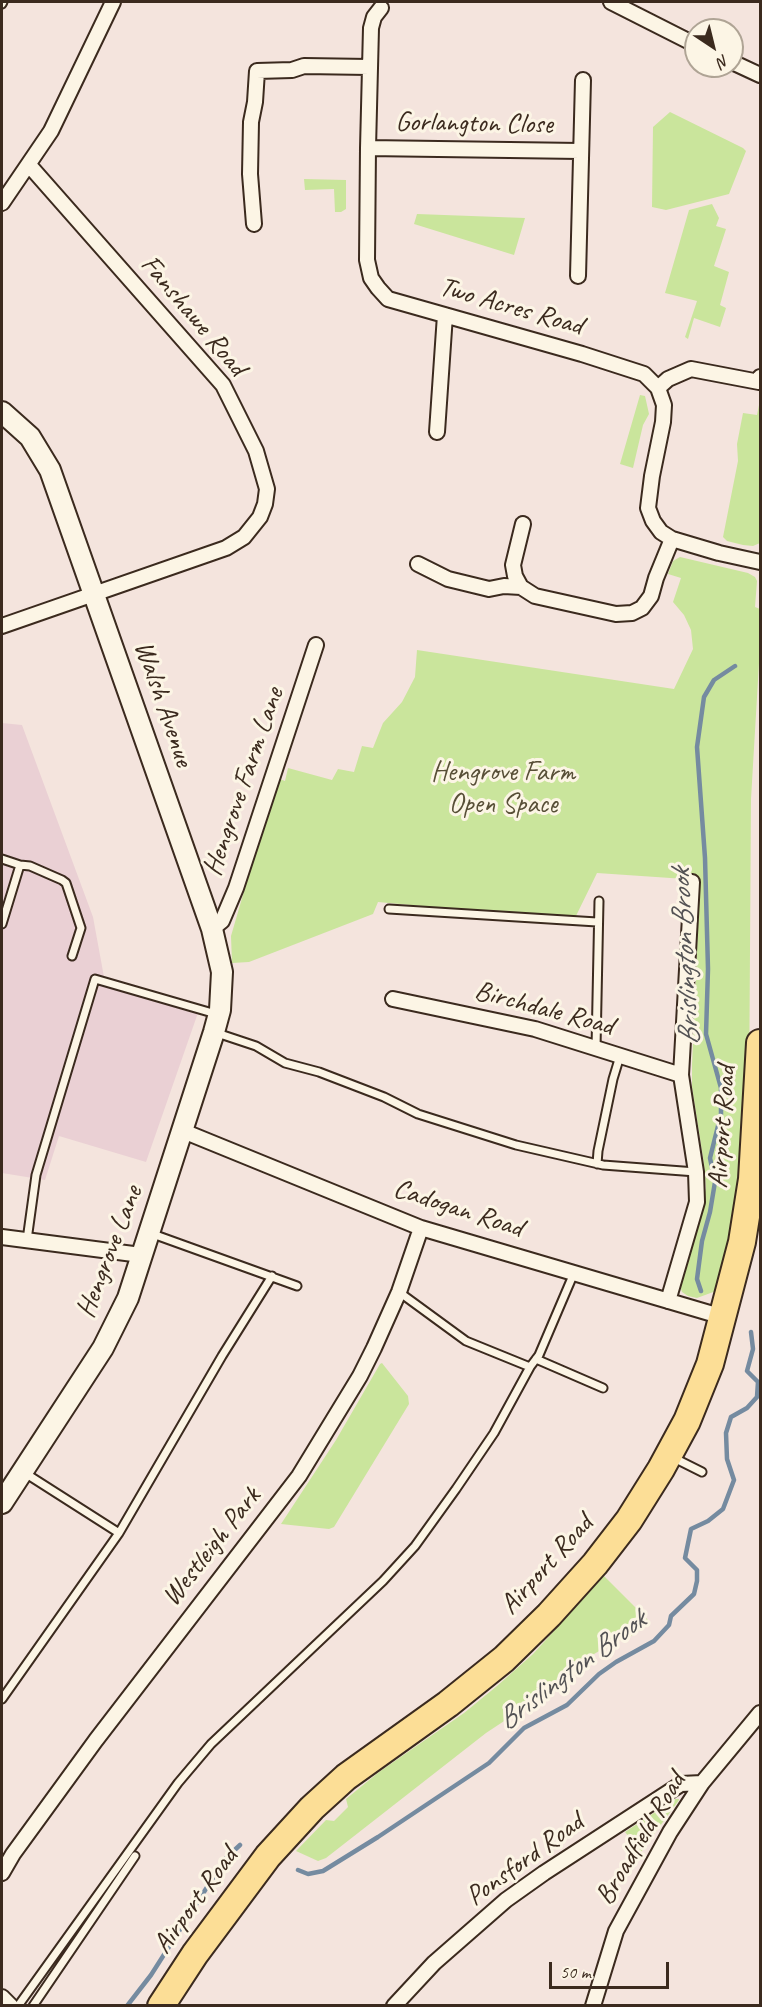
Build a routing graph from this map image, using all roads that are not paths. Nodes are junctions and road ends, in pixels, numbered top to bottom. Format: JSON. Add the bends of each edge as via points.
{"nodes":[{"id":1,"x":113,"y":2,"type":"edge"},
{"id":2,"x":611,"y":2,"type":"edge"},
{"id":3,"x":382,"y":4,"type":"edge"},
{"id":4,"x":684,"y":39,"type":"edge"},
{"id":5,"x":369,"y":67,"type":"junction"},
{"id":6,"x":744,"y":68,"type":"edge"},
{"id":7,"x":760,"y":75,"type":"edge"},
{"id":8,"x":583,"y":80,"type":"dead end"},
{"id":9,"x":368,"y":148,"type":"junction"},
{"id":10,"x":580,"y":151,"type":"junction"},
{"id":11,"x":29,"y":165,"type":"junction"},
{"id":12,"x":2,"y":203,"type":"edge"},
{"id":13,"x":254,"y":225,"type":"dead end"},
{"id":14,"x":578,"y":276,"type":"dead end"},
{"id":15,"x":445,"y":315,"type":"junction"},
{"id":16,"x":760,"y":376,"type":"edge"},
{"id":17,"x":658,"y":388,"type":"junction"},
{"id":18,"x":2,"y":412,"type":"edge"},
{"id":19,"x":437,"y":432,"type":"dead end"},
{"id":20,"x":523,"y":524,"type":"dead end"},
{"id":21,"x":672,"y":539,"type":"junction"},
{"id":22,"x":760,"y":562,"type":"edge"},
{"id":23,"x":418,"y":564,"type":"dead end"},
{"id":24,"x":521,"y":587,"type":"junction"},
{"id":25,"x":93,"y":592,"type":"junction"},
{"id":26,"x":2,"y":626,"type":"edge"},
{"id":27,"x":316,"y":645,"type":"dead end"},
{"id":28,"x":2,"y":860,"type":"edge"},
{"id":29,"x":20,"y":865,"type":"junction"},
{"id":30,"x":692,"y":882,"type":"dead end"},
{"id":31,"x":599,"y":901,"type":"dead end"},
{"id":32,"x":389,"y":909,"type":"dead end"},
{"id":33,"x":597,"y":922,"type":"junction"},
{"id":34,"x":2,"y":924,"type":"edge"},
{"id":35,"x":212,"y":929,"type":"junction"},
{"id":36,"x":72,"y":956,"type":"dead end"},
{"id":37,"x":393,"y":999,"type":"dead end"},
{"id":38,"x":216,"y":1024,"type":"junction"},
{"id":39,"x":760,"y":1043,"type":"edge"},
{"id":40,"x":596,"y":1049,"type":"junction"},
{"id":41,"x":620,"y":1056,"type":"junction"},
{"id":42,"x":681,"y":1076,"type":"junction"},
{"id":43,"x":183,"y":1131,"type":"junction"},
{"id":44,"x":597,"y":1164,"type":"junction"},
{"id":45,"x":696,"y":1172,"type":"junction"},
{"id":46,"x":422,"y":1228,"type":"junction"},
{"id":47,"x":149,"y":1233,"type":"junction"},
{"id":48,"x":2,"y":1237,"type":"edge"},
{"id":49,"x":27,"y":1240,"type":"junction"},
{"id":50,"x":141,"y":1255,"type":"junction"},
{"id":51,"x":574,"y":1273,"type":"junction"},
{"id":52,"x":272,"y":1276,"type":"junction"},
{"id":53,"x":297,"y":1286,"type":"dead end"},
{"id":54,"x":399,"y":1292,"type":"junction"},
{"id":55,"x":668,"y":1301,"type":"junction"},
{"id":56,"x":723,"y":1317,"type":"junction"},
{"id":57,"x":536,"y":1359,"type":"junction"},
{"id":58,"x":530,"y":1367,"type":"junction"},
{"id":59,"x":603,"y":1388,"type":"dead end"},
{"id":60,"x":669,"y":1454,"type":"junction"},
{"id":61,"x":22,"y":1470,"type":"junction"},
{"id":62,"x":702,"y":1472,"type":"dead end"},
{"id":63,"x":2,"y":1503,"type":"edge"},
{"id":64,"x":119,"y":1533,"type":"junction"},
{"id":65,"x":2,"y":1699,"type":"edge"},
{"id":66,"x":760,"y":1713,"type":"edge"},
{"id":67,"x":702,"y":1784,"type":"junction"},
{"id":68,"x":135,"y":1856,"type":"dead end"},
{"id":69,"x":2,"y":1873,"type":"edge"},
{"id":70,"x":2,"y":1997,"type":"edge"},
{"id":71,"x":11,"y":2006,"type":"edge"},
{"id":72,"x":18,"y":2006,"type":"edge"},
{"id":73,"x":33,"y":2006,"type":"edge"},
{"id":74,"x":161,"y":2006,"type":"edge"},
{"id":75,"x":394,"y":2006,"type":"edge"},
{"id":76,"x":593,"y":2006,"type":"edge"}],
"edges":[{"from":1,"to":11,"type":"street","via":[[51,131]]},
{"from":2,"to":4,"type":"street"},
{"from":3,"to":5,"type":"street","name":"Two Acres Road","via":[[371,28]]},
{"from":5,"to":9,"type":"street","name":"Two Acres Road"},
{"from":5,"to":13,"type":"street","via":[[304,66],[257,71],[251,122]]},
{"from":6,"to":7,"type":"street"},
{"from":8,"to":10,"type":"street","name":"Gorlangton Close"},
{"from":9,"to":10,"type":"street","name":"Gorlangton Close"},
{"from":9,"to":15,"type":"street","name":"Two Acres Road","via":[[371,278],[388,299]]},
{"from":10,"to":14,"type":"street","name":"Gorlangton Close"},
{"from":11,"to":12,"type":"street"},
{"from":11,"to":25,"type":"street","name":"Fanshawe Road","via":[[223,385],[256,451],[267,489],[260,518],[244,537],[226,548]]},
{"from":15,"to":17,"type":"street","name":"Two Acres Road","via":[[644,374]]},
{"from":15,"to":19,"type":"street"},
{"from":16,"to":17,"type":"street","via":[[759,382],[691,369]]},
{"from":17,"to":21,"type":"street","via":[[664,405],[663,422],[648,508],[661,532]]},
{"from":18,"to":25,"type":"street","name":"Walsh Avenue","via":[[30,436],[50,470]]},
{"from":20,"to":24,"type":"street","via":[[513,565]]},
{"from":21,"to":22,"type":"street"},
{"from":21,"to":24,"type":"street","via":[[651,596],[632,613],[616,614],[535,596]]},
{"from":23,"to":24,"type":"street","via":[[448,579],[489,589]]},
{"from":25,"to":26,"type":"street","name":"Fanshawe Road"},
{"from":25,"to":35,"type":"street","name":"Walsh Avenue"},
{"from":27,"to":35,"type":"street","name":"Hengrove Farm Lane","via":[[236,888],[222,921]]},
{"from":28,"to":29,"type":"lane"},
{"from":29,"to":34,"type":"lane"},
{"from":29,"to":36,"type":"lane","via":[[66,884],[81,928]]},
{"from":30,"to":42,"type":"street"},
{"from":31,"to":33,"type":"lane"},
{"from":32,"to":33,"type":"lane"},
{"from":33,"to":40,"type":"lane"},
{"from":35,"to":38,"type":"street","name":"Walsh Avenue","via":[[222,972]]},
{"from":37,"to":40,"type":"street","name":"Birchdale Road","via":[[535,1029]]},
{"from":38,"to":43,"type":"street","name":"Hengrove Lane"},
{"from":38,"to":44,"type":"lane","via":[[285,1063],[384,1097],[418,1114],[516,1145]]},
{"from":38,"to":49,"type":"lane","via":[[95,979],[36,1175]]},
{"from":39,"to":56,"type":"highway","name":"Airport Road","via":[[752,1179],[742,1242]]},
{"from":40,"to":41,"type":"street","name":"Birchdale Road"},
{"from":41,"to":42,"type":"street","name":"Birchdale Road"},
{"from":41,"to":44,"type":"lane"},
{"from":42,"to":45,"type":"street"},
{"from":43,"to":46,"type":"street","name":"Cadogan Road"},
{"from":43,"to":47,"type":"street","name":"Hengrove Lane"},
{"from":44,"to":45,"type":"lane"},
{"from":45,"to":55,"type":"street","via":[[698,1202]]},
{"from":46,"to":51,"type":"street","name":"Cadogan Road"},
{"from":46,"to":54,"type":"street","name":"Westleigh Park"},
{"from":47,"to":50,"type":"street","name":"Hengrove Lane"},
{"from":47,"to":52,"type":"lane"},
{"from":48,"to":49,"type":"street"},
{"from":49,"to":50,"type":"street"},
{"from":50,"to":61,"type":"street","name":"Hengrove Lane","via":[[128,1298],[103,1348]]},
{"from":51,"to":55,"type":"street","name":"Cadogan Road"},
{"from":51,"to":57,"type":"lane"},
{"from":52,"to":53,"type":"lane"},
{"from":52,"to":64,"type":"lane"},
{"from":54,"to":58,"type":"lane","via":[[466,1341]]},
{"from":54,"to":69,"type":"street","name":"Westleigh Park","via":[[360,1376],[299,1476],[96,1740]]},
{"from":55,"to":56,"type":"street","name":"Cadogan Road"},
{"from":56,"to":60,"type":"highway","name":"Airport Road","via":[[710,1364]]},
{"from":57,"to":58,"type":"lane"},
{"from":57,"to":59,"type":"lane"},
{"from":58,"to":72,"type":"lane","via":[[494,1432],[415,1546],[191,1767]]},
{"from":60,"to":62,"type":"lane"},
{"from":60,"to":74,"type":"highway","name":"Airport Road","via":[[629,1520],[549,1615],[504,1659],[346,1777],[312,1808],[268,1856]]},
{"from":61,"to":63,"type":"street","name":"Hengrove Lane"},
{"from":61,"to":64,"type":"lane"},
{"from":64,"to":65,"type":"lane"},
{"from":66,"to":67,"type":"street","name":"Broadfield Road"},
{"from":67,"to":75,"type":"street","name":"Ponsford Road","via":[[681,1784],[506,1900],[434,1963]]},
{"from":67,"to":76,"type":"street","name":"Broadfield Road","via":[[670,1832],[616,1932]]},
{"from":68,"to":73,"type":"lane"},
{"from":70,"to":71,"type":"street"}]}
